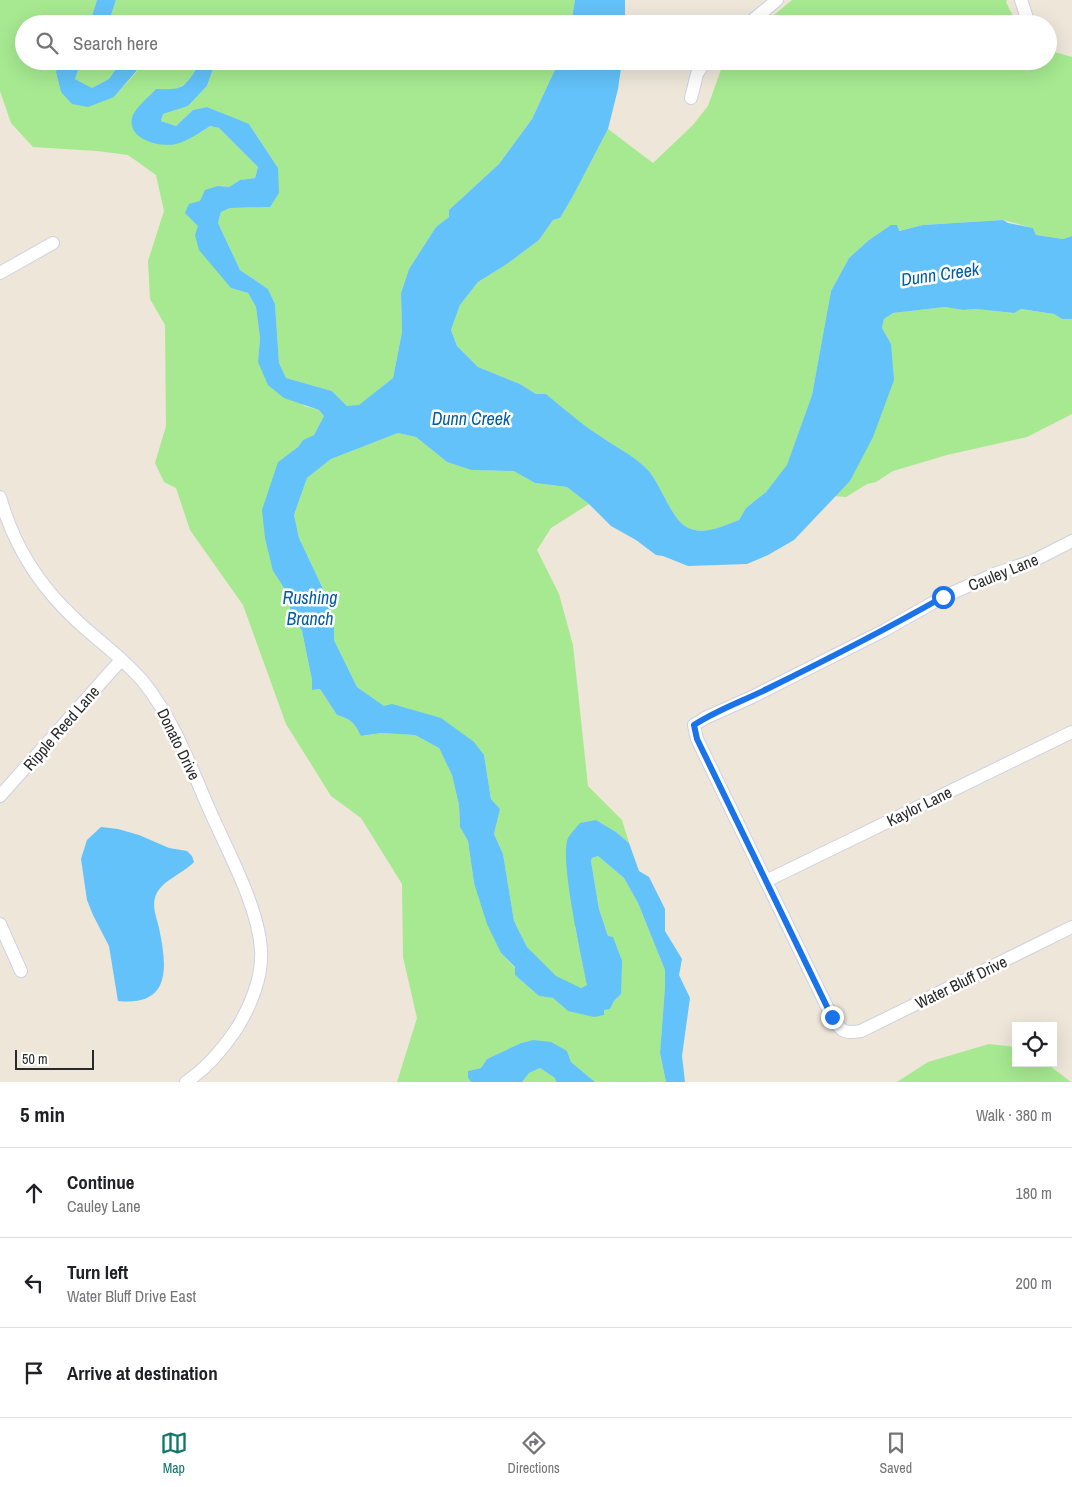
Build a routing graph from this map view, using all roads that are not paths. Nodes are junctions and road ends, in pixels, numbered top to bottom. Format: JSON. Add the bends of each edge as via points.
{"nodes":[{"id":1,"x":777,"y":0,"type":"edge"},
{"id":2,"x":1021,"y":0,"type":"edge"},
{"id":3,"x":759,"y":15,"type":"edge"},
{"id":4,"x":1026,"y":15,"type":"edge"},
{"id":5,"x":699,"y":70,"type":"edge"},
{"id":6,"x":691,"y":98,"type":"dead end"},
{"id":7,"x":53,"y":243,"type":"dead end"},
{"id":8,"x":0,"y":273,"type":"edge"},
{"id":9,"x":0,"y":496,"type":"edge"},
{"id":10,"x":1072,"y":541,"type":"edge"},
{"id":11,"x":121,"y":660,"type":"junction"},
{"id":12,"x":1072,"y":732,"type":"edge"},
{"id":13,"x":0,"y":796,"type":"edge"},
{"id":14,"x":766,"y":881,"type":"junction"},
{"id":15,"x":0,"y":924,"type":"edge"},
{"id":16,"x":1072,"y":927,"type":"edge"},
{"id":17,"x":21,"y":971,"type":"dead end"},
{"id":18,"x":186,"y":1082,"type":"edge"}],
"edges":[{"from":1,"to":3,"type":"street"},
{"from":2,"to":4,"type":"street"},
{"from":5,"to":6,"type":"street"},
{"from":7,"to":8,"type":"street"},
{"from":9,"to":11,"type":"street","name":"Donato Drive","via":[[15,540],[37,579]]},
{"from":10,"to":14,"type":"street","name":"Cauley Lane","via":[[1035,560],[943,597],[885,630],[694,725],[697,739]]},
{"from":11,"to":13,"type":"street","name":"Ripple Reed Lane"},
{"from":11,"to":18,"type":"street","name":"Donato Drive","via":[[144,682],[165,711],[258,929],[261,951],[258,978],[245,1016],[219,1052]]},
{"from":12,"to":14,"type":"street","name":"Kaylor Lane"},
{"from":14,"to":16,"type":"street","name":"Water Bluff Drive","via":[[832,1017],[840,1029],[848,1033],[861,1031]]},
{"from":15,"to":17,"type":"street"}]}
